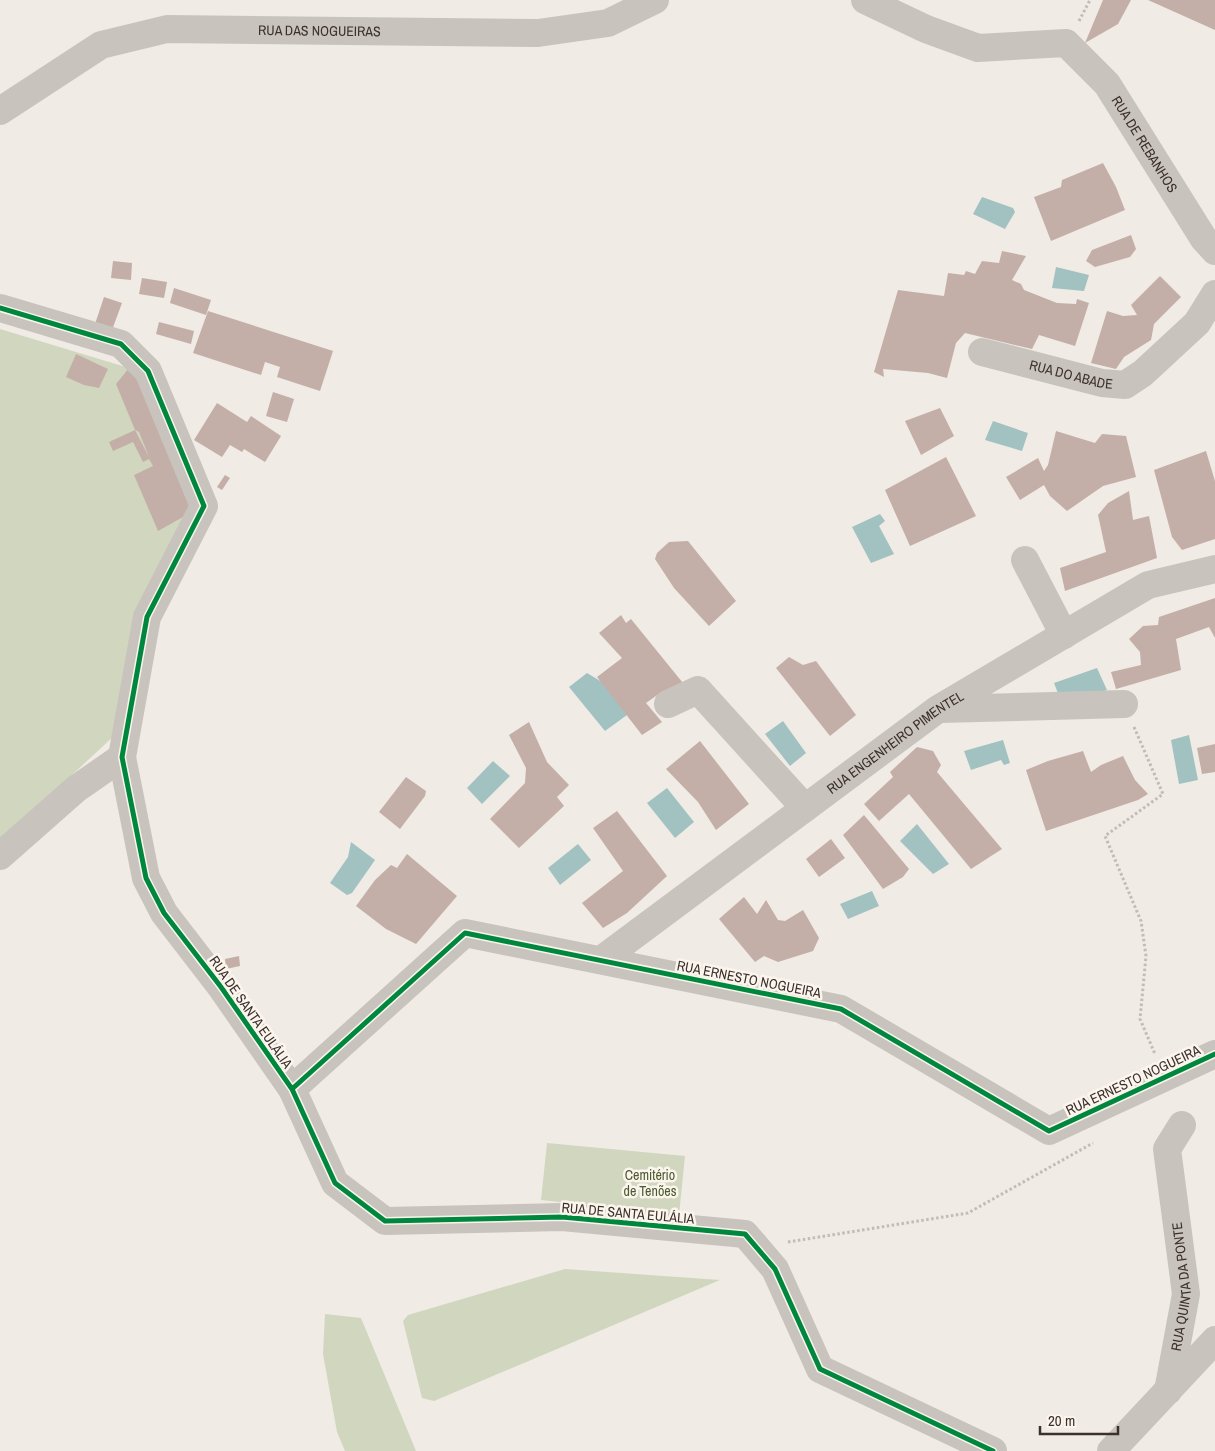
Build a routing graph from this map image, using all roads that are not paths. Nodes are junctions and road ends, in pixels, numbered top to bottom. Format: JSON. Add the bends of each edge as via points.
{"nodes":[{"id":1,"x":654,"y":0,"type":"edge"},
{"id":2,"x":865,"y":0,"type":"edge"},
{"id":3,"x":0,"y":111,"type":"edge"},
{"id":4,"x":1215,"y":251,"type":"edge"},
{"id":5,"x":1215,"y":294,"type":"edge"},
{"id":6,"x":0,"y":308,"type":"edge"},
{"id":7,"x":982,"y":352,"type":"dead end"},
{"id":8,"x":1025,"y":560,"type":"dead end"},
{"id":9,"x":1215,"y":569,"type":"edge"},
{"id":10,"x":1064,"y":635,"type":"junction"},
{"id":11,"x":668,"y":704,"type":"dead end"},
{"id":12,"x":1124,"y":704,"type":"road end"},
{"id":13,"x":938,"y":709,"type":"junction"},
{"id":14,"x":122,"y":757,"type":"junction"},
{"id":15,"x":806,"y":808,"type":"junction"},
{"id":16,"x":0,"y":856,"type":"edge"},
{"id":17,"x":601,"y":960,"type":"junction"},
{"id":18,"x":1215,"y":1054,"type":"edge"},
{"id":19,"x":292,"y":1088,"type":"junction"},
{"id":20,"x":1182,"y":1125,"type":"dead end"},
{"id":21,"x":1215,"y":1340,"type":"edge"},
{"id":22,"x":1168,"y":1390,"type":"junction"},
{"id":23,"x":993,"y":1451,"type":"edge"},
{"id":24,"x":1111,"y":1451,"type":"edge"}],
"edges":[{"from":1,"to":3,"type":"street","name":"RUA DAS NOGUEIRAS","via":[[608,23],[538,33],[167,29],[101,45]]},
{"from":2,"to":4,"type":"street","name":"RUA DE REBANHOS","via":[[978,48],[1066,43],[1107,84],[1204,239]]},
{"from":5,"to":7,"type":"street","name":"RUA DO ABADE","via":[[1197,323],[1142,373],[1124,385],[1102,383]]},
{"from":6,"to":14,"type":"street","name":"RUA DE SANTA EULÁLIA","via":[[121,344],[148,371],[204,506],[147,617]]},
{"from":8,"to":10,"type":"street"},
{"from":9,"to":10,"type":"street","name":"RUA ENGENHEIRO PIMENTEL","via":[[1148,586]]},
{"from":10,"to":13,"type":"street","name":"RUA ENGENHEIRO PIMENTEL"},
{"from":11,"to":15,"type":"street","via":[[698,690]]},
{"from":12,"to":13,"type":"street"},
{"from":13,"to":15,"type":"street","name":"RUA ENGENHEIRO PIMENTEL"},
{"from":14,"to":16,"type":"street","via":[[76,789]]},
{"from":14,"to":19,"type":"street","name":"RUA DE SANTA EULÁLIA","via":[[146,878],[160,904]]},
{"from":15,"to":17,"type":"street","name":"RUA ENGENHEIRO PIMENTEL"},
{"from":17,"to":18,"type":"street","name":"RUA ERNESTO NOGUEIRA","via":[[841,1009],[1048,1131]]},
{"from":17,"to":19,"type":"street","name":"RUA ERNESTO NOGUEIRA","via":[[465,933]]},
{"from":19,"to":23,"type":"street","name":"RUA DE SANTA EULÁLIA","via":[[335,1183],[385,1222],[562,1217],[746,1234],[775,1269],[820,1370]]},
{"from":20,"to":22,"type":"street","name":"RUA QUINTA DA PONTE","via":[[1167,1149],[1186,1294]]},
{"from":21,"to":22,"type":"street"},
{"from":22,"to":24,"type":"street"}]}
